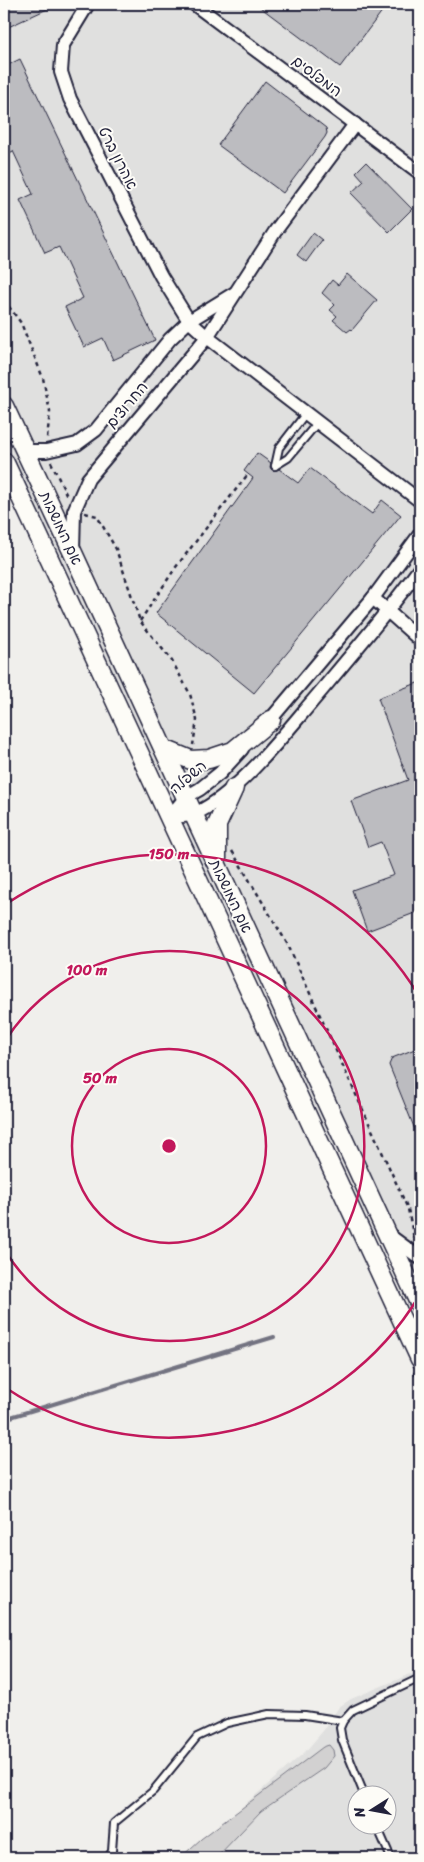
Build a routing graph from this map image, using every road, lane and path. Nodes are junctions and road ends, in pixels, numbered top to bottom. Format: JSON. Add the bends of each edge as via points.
{"nodes":[{"id":1,"x":88,"y":4,"type":"edge"},
{"id":2,"x":194,"y":4,"type":"edge"},
{"id":3,"x":354,"y":124,"type":"junction"},
{"id":4,"x":420,"y":173,"type":"edge"},
{"id":5,"x":237,"y":291,"type":"junction"},
{"id":6,"x":189,"y":321,"type":"junction"},
{"id":7,"x":206,"y":337,"type":"junction"},
{"id":8,"x":4,"y":406,"type":"edge"},
{"id":9,"x":306,"y":413,"type":"junction"},
{"id":10,"x":318,"y":422,"type":"junction"},
{"id":11,"x":25,"y":452,"type":"junction"},
{"id":12,"x":4,"y":461,"type":"edge"},
{"id":13,"x":248,"y":474,"type":"dead end"},
{"id":14,"x":420,"y":501,"type":"edge"},
{"id":15,"x":420,"y":534,"type":"edge"},
{"id":16,"x":73,"y":553,"type":"junction"},
{"id":17,"x":420,"y":568,"type":"edge"},
{"id":18,"x":373,"y":598,"type":"junction"},
{"id":19,"x":388,"y":612,"type":"junction"},
{"id":20,"x":140,"y":620,"type":"dead end"},
{"id":21,"x":420,"y":640,"type":"edge"},
{"id":22,"x":271,"y":720,"type":"junction"},
{"id":23,"x":164,"y":749,"type":"junction"},
{"id":24,"x":234,"y":788,"type":"junction"},
{"id":25,"x":186,"y":797,"type":"junction"},
{"id":26,"x":194,"y":815,"type":"junction"},
{"id":27,"x":170,"y":816,"type":"junction"},
{"id":28,"x":217,"y":864,"type":"junction"},
{"id":29,"x":389,"y":1235,"type":"junction"},
{"id":30,"x":420,"y":1258,"type":"edge"},
{"id":31,"x":420,"y":1305,"type":"edge"},
{"id":32,"x":420,"y":1359,"type":"edge"},
{"id":33,"x":420,"y":1678,"type":"edge"},
{"id":34,"x":343,"y":1721,"type":"junction"},
{"id":35,"x":360,"y":1784,"type":"edge"},
{"id":36,"x":380,"y":1834,"type":"edge"},
{"id":37,"x":108,"y":1858,"type":"edge"},
{"id":38,"x":391,"y":1858,"type":"edge"}],
"edges":[{"from":1,"to":6,"type":"street","name":"אהרון ברט","via":[[63,45],[61,72],[81,122],[161,276]]},
{"from":2,"to":3,"type":"street","name":"המפלסים"},
{"from":3,"to":4,"type":"street","name":"המפלסים"},
{"from":3,"to":5,"type":"street","name":"החרוצים","via":[[276,230]]},
{"from":5,"to":6,"type":"street","name":"החרוצים"},
{"from":5,"to":7,"type":"street","name":"החרוצים"},
{"from":6,"to":7,"type":"street","name":"אהרון ברט"},
{"from":6,"to":11,"type":"street","name":"החרוצים","via":[[170,339],[96,430],[77,444]]},
{"from":7,"to":9,"type":"street","name":"אהרון ברט"},
{"from":7,"to":16,"type":"street","name":"החרוצים","via":[[88,479],[74,511]]},
{"from":8,"to":11,"type":"main road","name":"אם המושבות"},
{"from":9,"to":10,"type":"street","name":"אהרון ברט"},
{"from":9,"to":10,"type":"lane","via":[[279,448],[275,466],[288,458]]},
{"from":10,"to":14,"type":"street","name":"אהרון ברט"},
{"from":11,"to":16,"type":"main road","name":"אם המושבות"},
{"from":12,"to":27,"type":"main road","name":"אם המושבות"},
{"from":13,"to":20,"type":"path","via":[[176,567]]},
{"from":15,"to":18,"type":"street","name":"השפלה"},
{"from":16,"to":23,"type":"main road","name":"אם המושבות"},
{"from":17,"to":19,"type":"street","name":"השפלה"},
{"from":18,"to":19,"type":"street"},
{"from":18,"to":22,"type":"street","name":"השפלה"},
{"from":19,"to":21,"type":"street"},
{"from":19,"to":24,"type":"street","name":"השפלה","via":[[286,733]]},
{"from":22,"to":23,"type":"main road","via":[[233,751],[209,759],[191,760]]},
{"from":22,"to":25,"type":"street","name":"השפלה","via":[[220,772]]},
{"from":23,"to":25,"type":"main road","name":"אם המושבות"},
{"from":24,"to":26,"type":"street","name":"השפלה"},
{"from":24,"to":28,"type":"main road","via":[[217,825]]},
{"from":25,"to":26,"type":"main road","name":"אם המושבות"},
{"from":25,"to":27,"type":"street","name":"השפלה"},
{"from":26,"to":27,"type":"street","name":"השפלה"},
{"from":26,"to":28,"type":"main road","name":"אם המושבות"},
{"from":27,"to":32,"type":"main road","name":"אם המושבות"},
{"from":28,"to":29,"type":"main road","name":"אם המושבות"},
{"from":29,"to":30,"type":"street"},
{"from":29,"to":31,"type":"main road","name":"אם המושבות"},
{"from":33,"to":34,"type":"lane","via":[[353,1710]]},
{"from":34,"to":35,"type":"lane","via":[[340,1728],[342,1740]]},
{"from":34,"to":37,"type":"lane","via":[[269,1714],[227,1723],[197,1737],[153,1791],[114,1823],[112,1851]]},
{"from":36,"to":38,"type":"lane"}]}
